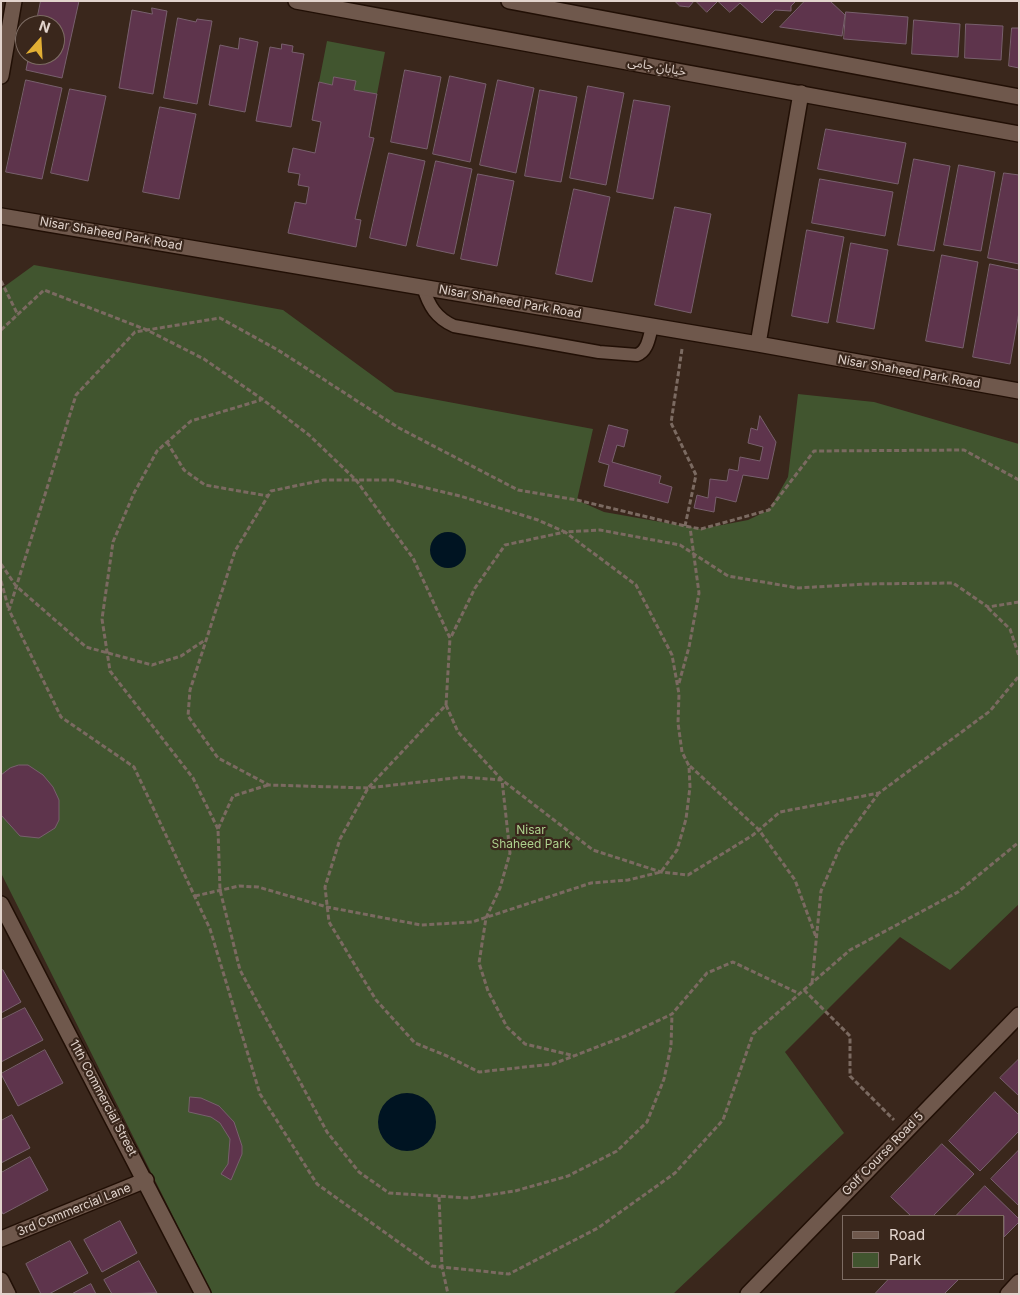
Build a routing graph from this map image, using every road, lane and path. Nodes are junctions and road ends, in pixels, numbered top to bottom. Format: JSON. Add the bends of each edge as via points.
{"nodes":[{"id":1,"x":14,"y":1,"type":"edge"},
{"id":2,"x":296,"y":1,"type":"edge"},
{"id":3,"x":509,"y":1,"type":"edge"},
{"id":4,"x":1,"y":76,"type":"edge"},
{"id":5,"x":800,"y":93,"type":"junction"},
{"id":6,"x":1019,"y":97,"type":"edge"},
{"id":7,"x":1019,"y":134,"type":"edge"},
{"id":8,"x":1,"y":216,"type":"edge"},
{"id":9,"x":1,"y":281,"type":"edge"},
{"id":10,"x":423,"y":287,"type":"junction"},
{"id":11,"x":18,"y":314,"type":"junction"},
{"id":12,"x":652,"y":326,"type":"junction"},
{"id":13,"x":1,"y":330,"type":"edge"},
{"id":14,"x":147,"y":330,"type":"junction"},
{"id":15,"x":686,"y":332,"type":"junction"},
{"id":16,"x":758,"y":344,"type":"junction"},
{"id":17,"x":1019,"y":392,"type":"edge"},
{"id":18,"x":262,"y":399,"type":"junction"},
{"id":19,"x":167,"y":442,"type":"junction"},
{"id":20,"x":356,"y":480,"type":"junction"},
{"id":21,"x":1019,"y":480,"type":"edge"},
{"id":22,"x":268,"y":496,"type":"junction"},
{"id":23,"x":684,"y":526,"type":"junction"},
{"id":24,"x":690,"y":527,"type":"junction"},
{"id":25,"x":565,"y":532,"type":"junction"},
{"id":26,"x":694,"y":554,"type":"junction"},
{"id":27,"x":1,"y":564,"type":"edge"},
{"id":28,"x":1,"y":582,"type":"edge"},
{"id":29,"x":16,"y":586,"type":"junction"},
{"id":30,"x":1019,"y":602,"type":"edge"},
{"id":31,"x":988,"y":607,"type":"junction"},
{"id":32,"x":9,"y":610,"type":"junction"},
{"id":33,"x":450,"y":638,"type":"junction"},
{"id":34,"x":206,"y":639,"type":"junction"},
{"id":35,"x":107,"y":652,"type":"junction"},
{"id":36,"x":1019,"y":656,"type":"edge"},
{"id":37,"x":1019,"y":676,"type":"edge"},
{"id":38,"x":678,"y":686,"type":"junction"},
{"id":39,"x":446,"y":705,"type":"junction"},
{"id":40,"x":689,"y":766,"type":"junction"},
{"id":41,"x":502,"y":780,"type":"junction"},
{"id":42,"x":269,"y":785,"type":"junction"},
{"id":43,"x":368,"y":788,"type":"junction"},
{"id":44,"x":879,"y":793,"type":"junction"},
{"id":45,"x":218,"y":829,"type":"junction"},
{"id":46,"x":759,"y":830,"type":"junction"},
{"id":47,"x":1019,"y":842,"type":"edge"},
{"id":48,"x":661,"y":872,"type":"junction"},
{"id":49,"x":220,"y":890,"type":"junction"},
{"id":50,"x":195,"y":896,"type":"junction"},
{"id":51,"x":1,"y":904,"type":"edge"},
{"id":52,"x":327,"y":907,"type":"junction"},
{"id":53,"x":486,"y":918,"type":"junction"},
{"id":54,"x":816,"y":937,"type":"junction"},
{"id":55,"x":812,"y":983,"type":"junction"},
{"id":56,"x":804,"y":990,"type":"junction"},
{"id":57,"x":800,"y":994,"type":"junction"},
{"id":58,"x":672,"y":1014,"type":"junction"},
{"id":59,"x":1019,"y":1015,"type":"edge"},
{"id":60,"x":575,"y":1056,"type":"junction"},
{"id":61,"x":906,"y":1131,"type":"junction"},
{"id":62,"x":146,"y":1180,"type":"junction"},
{"id":63,"x":439,"y":1197,"type":"junction"},
{"id":64,"x":1,"y":1239,"type":"edge"},
{"id":65,"x":442,"y":1267,"type":"junction"},
{"id":66,"x":1,"y":1280,"type":"edge"},
{"id":67,"x":1019,"y":1282,"type":"edge"},
{"id":68,"x":8,"y":1294,"type":"edge"},
{"id":69,"x":203,"y":1294,"type":"edge"},
{"id":70,"x":448,"y":1294,"type":"edge"},
{"id":71,"x":748,"y":1294,"type":"edge"},
{"id":72,"x":1008,"y":1294,"type":"edge"}],
"edges":[{"from":1,"to":4,"type":"street"},
{"from":2,"to":5,"type":"street","name":"خیابانِ جامی"},
{"from":3,"to":6,"type":"street"},
{"from":5,"to":7,"type":"street","name":"خیابانِ جامی"},
{"from":5,"to":16,"type":"street"},
{"from":8,"to":10,"type":"street","name":"Nisar Shaheed Park Road"},
{"from":9,"to":11,"type":"path"},
{"from":10,"to":12,"type":"street","name":"Nisar Shaheed Park Road"},
{"from":10,"to":12,"type":"lane","via":[[436,315],[454,326],[599,352],[641,354]]},
{"from":11,"to":13,"type":"path"},
{"from":11,"to":14,"type":"path","via":[[44,290]]},
{"from":12,"to":15,"type":"street","name":"Nisar Shaheed Park Road"},
{"from":14,"to":18,"type":"path","via":[[204,359]]},
{"from":14,"to":23,"type":"path","via":[[220,318],[278,350],[399,428],[518,490],[577,500]]},
{"from":14,"to":29,"type":"path","via":[[136,332],[76,394]]},
{"from":15,"to":16,"type":"street","name":"Nisar Shaheed Park Road"},
{"from":15,"to":23,"type":"path","via":[[679,360],[672,423],[696,475]]},
{"from":16,"to":17,"type":"street","name":"Nisar Shaheed Park Road"},
{"from":18,"to":19,"type":"path","via":[[191,421]]},
{"from":18,"to":20,"type":"path","via":[[309,435]]},
{"from":19,"to":22,"type":"path","via":[[184,470],[205,484]]},
{"from":19,"to":35,"type":"path","via":[[157,451],[134,493],[113,542],[102,619]]},
{"from":20,"to":22,"type":"path","via":[[324,480],[271,491]]},
{"from":20,"to":25,"type":"path","via":[[392,480],[460,496],[538,520]]},
{"from":20,"to":33,"type":"path","via":[[413,558]]},
{"from":21,"to":24,"type":"path","via":[[964,450],[814,451],[769,510],[701,529]]},
{"from":22,"to":34,"type":"path","via":[[234,551]]},
{"from":23,"to":24,"type":"path"},
{"from":24,"to":26,"type":"path"},
{"from":25,"to":26,"type":"path","via":[[609,532],[680,545]]},
{"from":25,"to":33,"type":"path","via":[[505,545],[474,588]]},
{"from":25,"to":38,"type":"path","via":[[636,585],[672,655]]},
{"from":26,"to":31,"type":"path","via":[[728,576],[798,588],[953,583]]},
{"from":26,"to":38,"type":"path","via":[[699,593]]},
{"from":27,"to":29,"type":"path"},
{"from":28,"to":32,"type":"path"},
{"from":29,"to":32,"type":"path"},
{"from":29,"to":35,"type":"path","via":[[86,647]]},
{"from":30,"to":31,"type":"path"},
{"from":31,"to":36,"type":"path","via":[[1010,628]]},
{"from":32,"to":50,"type":"path","via":[[61,717],[134,767]]},
{"from":33,"to":39,"type":"path"},
{"from":34,"to":35,"type":"path","via":[[181,656],[152,665]]},
{"from":34,"to":42,"type":"path","via":[[190,690],[188,716],[218,758]]},
{"from":35,"to":45,"type":"path","via":[[110,671],[193,778]]},
{"from":37,"to":44,"type":"path","via":[[990,711]]},
{"from":38,"to":40,"type":"path","via":[[678,723],[682,752]]},
{"from":39,"to":41,"type":"path","via":[[458,732]]},
{"from":39,"to":43,"type":"path"},
{"from":40,"to":46,"type":"path"},
{"from":40,"to":48,"type":"path","via":[[686,819],[677,850]]},
{"from":41,"to":43,"type":"path","via":[[463,777]]},
{"from":41,"to":48,"type":"path","via":[[593,850]]},
{"from":41,"to":53,"type":"path","via":[[510,853],[500,888]]},
{"from":42,"to":43,"type":"path"},
{"from":42,"to":45,"type":"path","via":[[233,796]]},
{"from":43,"to":52,"type":"path","via":[[340,839],[325,887]]},
{"from":44,"to":46,"type":"path","via":[[780,812]]},
{"from":44,"to":54,"type":"path","via":[[841,845],[821,890]]},
{"from":45,"to":49,"type":"path"},
{"from":46,"to":48,"type":"path","via":[[688,875]]},
{"from":46,"to":54,"type":"path","via":[[795,880]]},
{"from":47,"to":55,"type":"path","via":[[958,892],[850,950]]},
{"from":48,"to":53,"type":"path","via":[[628,880],[591,883]]},
{"from":49,"to":50,"type":"path"},
{"from":49,"to":52,"type":"path","via":[[258,887]]},
{"from":49,"to":63,"type":"path","via":[[240,970],[327,1132],[359,1172],[389,1194]]},
{"from":50,"to":65,"type":"path","via":[[210,929],[260,1094],[317,1184],[432,1266]]},
{"from":51,"to":62,"type":"street","name":"11th Commercial Street"},
{"from":52,"to":53,"type":"path","via":[[422,925]]},
{"from":52,"to":60,"type":"path","via":[[329,922],[376,1000],[415,1043],[479,1072],[553,1064]]},
{"from":53,"to":60,"type":"path","via":[[479,963],[488,991],[507,1027],[525,1044]]},
{"from":54,"to":55,"type":"path"},
{"from":55,"to":56,"type":"path"},
{"from":56,"to":57,"type":"path"},
{"from":56,"to":61,"type":"path","via":[[850,1036],[850,1076]]},
{"from":57,"to":58,"type":"path","via":[[733,962],[707,973]]},
{"from":57,"to":65,"type":"path","via":[[753,1034],[723,1120],[675,1173],[598,1228],[509,1274]]},
{"from":58,"to":60,"type":"path"},
{"from":58,"to":63,"type":"path","via":[[664,1079],[647,1122],[617,1151],[568,1176],[515,1191],[470,1198]]},
{"from":59,"to":61,"type":"street","name":"Golf Course Road 5"},
{"from":61,"to":71,"type":"street","name":"Golf Course Road 5"},
{"from":62,"to":64,"type":"street","name":"3rd Commercial Lane"},
{"from":62,"to":69,"type":"street","name":"11th Commercial Street"},
{"from":63,"to":65,"type":"path"},
{"from":65,"to":70,"type":"path"},
{"from":66,"to":68,"type":"street"},
{"from":67,"to":72,"type":"street"}]}
